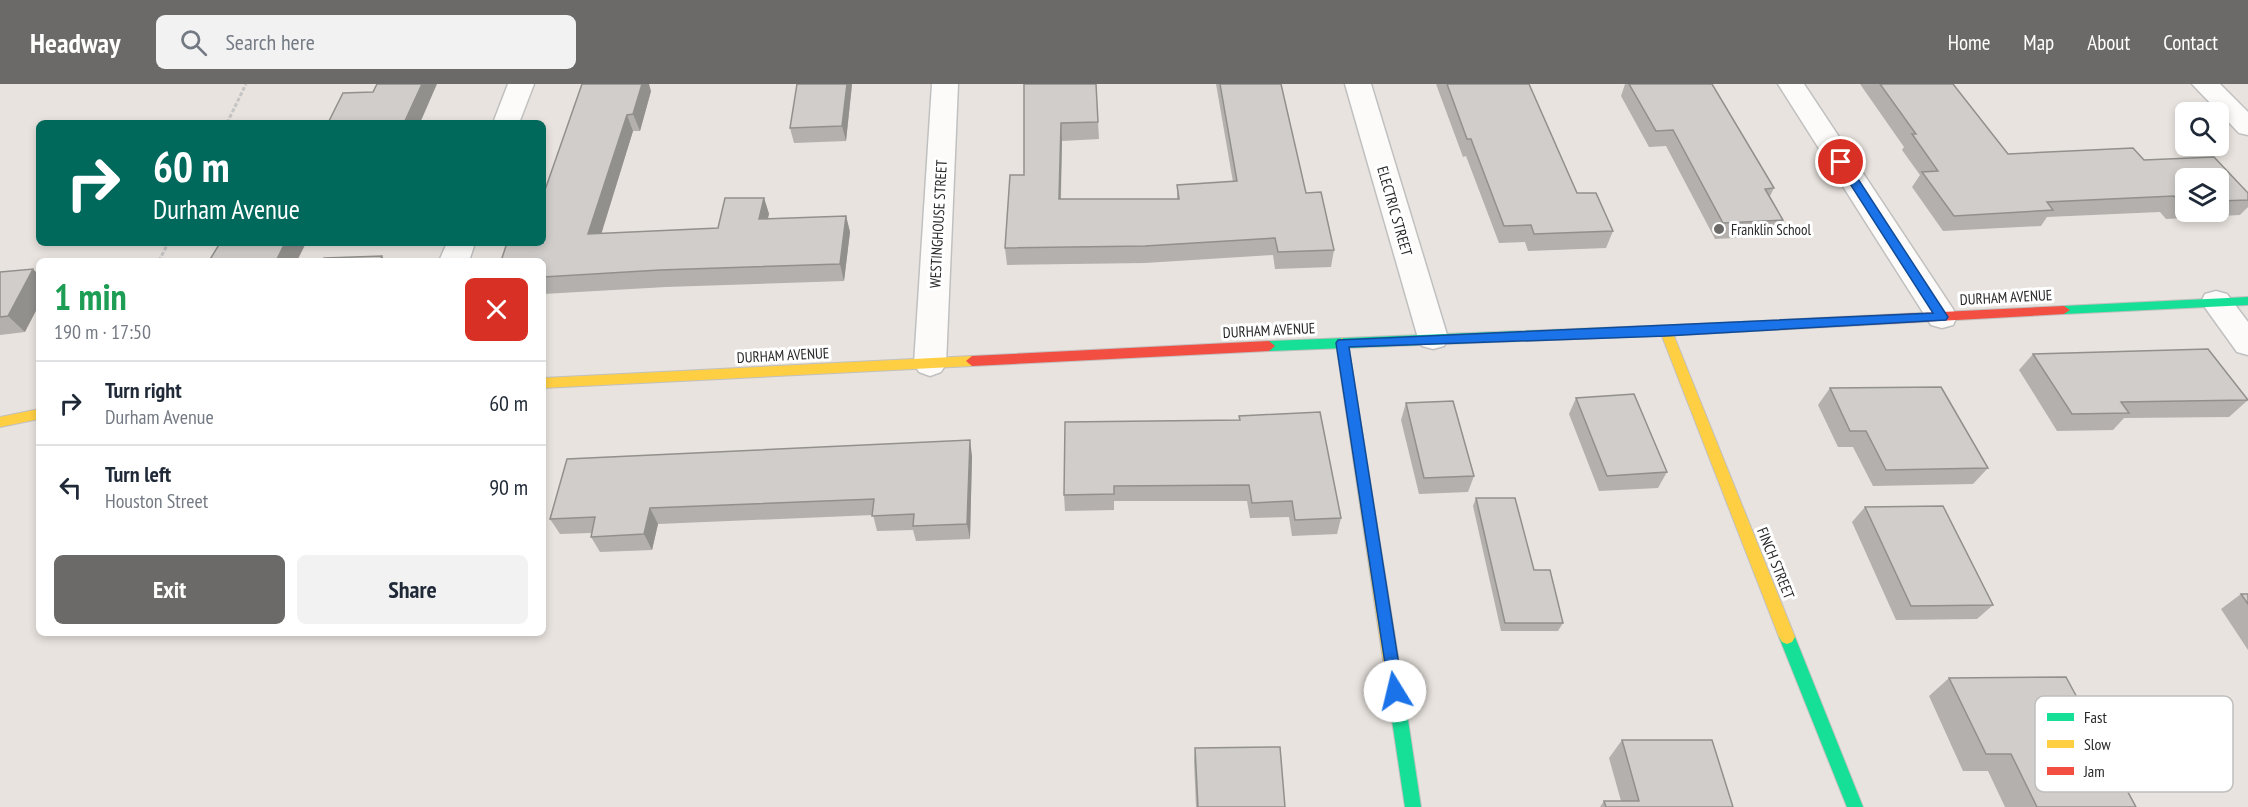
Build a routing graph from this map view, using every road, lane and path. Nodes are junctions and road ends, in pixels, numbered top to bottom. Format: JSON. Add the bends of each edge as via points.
{"nodes":[{"id":1,"x":246,"y":84,"type":"edge"},
{"id":2,"x":521,"y":84,"type":"edge"},
{"id":3,"x":945,"y":84,"type":"edge"},
{"id":4,"x":1358,"y":84,"type":"edge"},
{"id":5,"x":1791,"y":84,"type":"edge"},
{"id":6,"x":2205,"y":84,"type":"edge"},
{"id":7,"x":228,"y":120,"type":"edge"},
{"id":8,"x":507,"y":120,"type":"edge"},
{"id":9,"x":2248,"y":127,"type":"edge"},
{"id":10,"x":2248,"y":300,"type":"edge"},
{"id":11,"x":2216,"y":302,"type":"junction"},
{"id":12,"x":1942,"y":317,"type":"junction"},
{"id":13,"x":1666,"y":331,"type":"junction"},
{"id":14,"x":1433,"y":338,"type":"junction"},
{"id":15,"x":1342,"y":343,"type":"junction"},
{"id":16,"x":2248,"y":344,"type":"edge"},
{"id":17,"x":930,"y":364,"type":"junction"},
{"id":18,"x":546,"y":383,"type":"edge"},
{"id":19,"x":36,"y":415,"type":"edge"},
{"id":20,"x":0,"y":422,"type":"edge"},
{"id":21,"x":1413,"y":807,"type":"edge"},
{"id":22,"x":1855,"y":807,"type":"edge"}],
"edges":[{"from":1,"to":7,"type":"path"},
{"from":2,"to":8,"type":"street"},
{"from":3,"to":17,"type":"street","name":"WESTINGHOUSE STREET"},
{"from":4,"to":14,"type":"street","name":"ELECTRIC STREET"},
{"from":5,"to":12,"type":"street"},
{"from":6,"to":9,"type":"street"},
{"from":10,"to":11,"type":"street","name":"DURHAM AVENUE"},
{"from":11,"to":12,"type":"street","name":"DURHAM AVENUE"},
{"from":11,"to":16,"type":"street"},
{"from":12,"to":13,"type":"street","name":"DURHAM AVENUE"},
{"from":13,"to":14,"type":"street","name":"DURHAM AVENUE"},
{"from":13,"to":22,"type":"street","name":"FINCH STREET"},
{"from":14,"to":15,"type":"street","name":"DURHAM AVENUE"},
{"from":15,"to":17,"type":"street","name":"DURHAM AVENUE"},
{"from":15,"to":21,"type":"street"},
{"from":17,"to":18,"type":"street","name":"DURHAM AVENUE"},
{"from":19,"to":20,"type":"street"}]}
